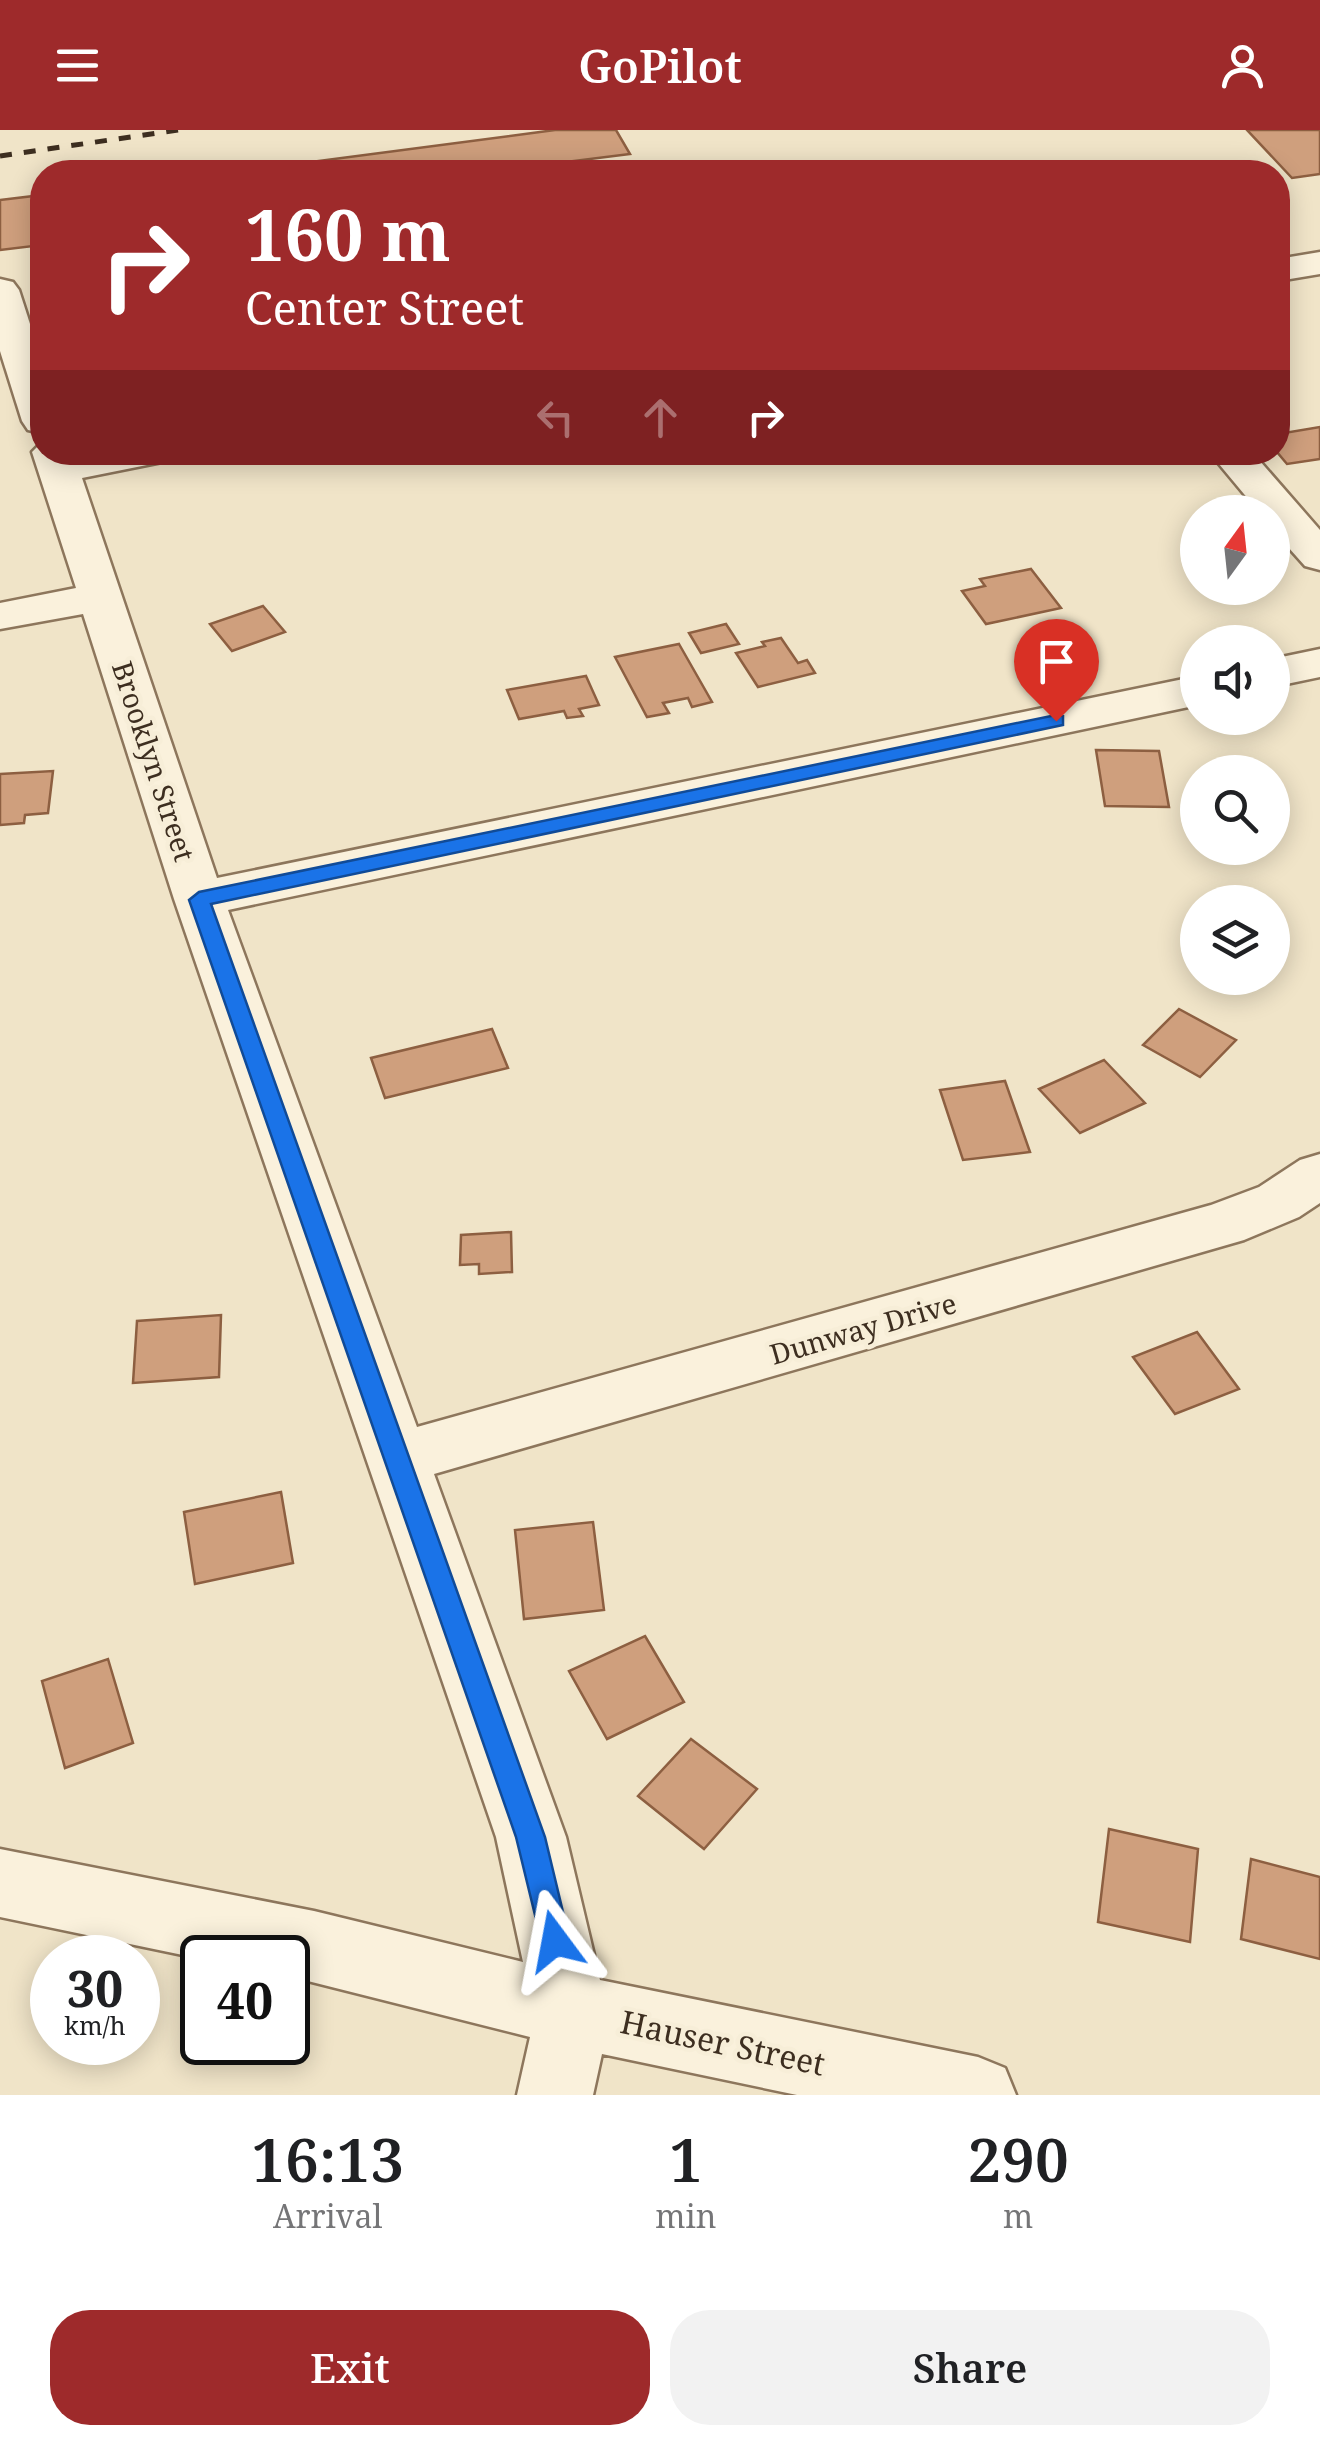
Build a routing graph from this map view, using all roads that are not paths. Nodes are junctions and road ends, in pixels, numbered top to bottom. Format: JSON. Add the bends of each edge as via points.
{"nodes":[{"id":1,"x":1320,"y":263,"type":"edge"},
{"id":2,"x":1290,"y":268,"type":"edge"},
{"id":3,"x":0,"y":290,"type":"edge"},
{"id":4,"x":30,"y":383,"type":"edge"},
{"id":5,"x":57,"y":465,"type":"edge"},
{"id":6,"x":1240,"y":465,"type":"edge"},
{"id":7,"x":1320,"y":557,"type":"edge"},
{"id":8,"x":101,"y":597,"type":"junction"},
{"id":9,"x":0,"y":616,"type":"edge"},
{"id":10,"x":1320,"y":663,"type":"edge"},
{"id":11,"x":1290,"y":670,"type":"edge"},
{"id":12,"x":1180,"y":694,"type":"edge"},
{"id":13,"x":199,"y":900,"type":"junction"},
{"id":14,"x":1320,"y":1175,"type":"edge"},
{"id":15,"x":398,"y":1459,"type":"junction"},
{"id":16,"x":0,"y":1883,"type":"edge"},
{"id":17,"x":571,"y":2011,"type":"junction"},
{"id":18,"x":555,"y":2095,"type":"edge"},
{"id":19,"x":978,"y":2095,"type":"edge"}],
"edges":[{"from":1,"to":2,"type":"street"},
{"from":3,"to":4,"type":"street","name":"Brooklyn Street"},
{"from":5,"to":8,"type":"street","name":"Brooklyn Street"},
{"from":6,"to":7,"type":"street"},
{"from":8,"to":9,"type":"street"},
{"from":8,"to":13,"type":"street","name":"Brooklyn Street"},
{"from":10,"to":11,"type":"street"},
{"from":12,"to":13,"type":"street"},
{"from":13,"to":15,"type":"street","name":"Brooklyn Street"},
{"from":14,"to":15,"type":"street","name":"Dunway Drive","via":[[1279,1202],[1208,1230]]},
{"from":15,"to":17,"type":"street","name":"Brooklyn Street","via":[[531,1837]]},
{"from":16,"to":17,"type":"street","name":"Hauser Street","via":[[314,1946]]},
{"from":17,"to":18,"type":"street","name":"Brooklyn Street"},
{"from":17,"to":19,"type":"street","name":"Hauser Street"}]}
